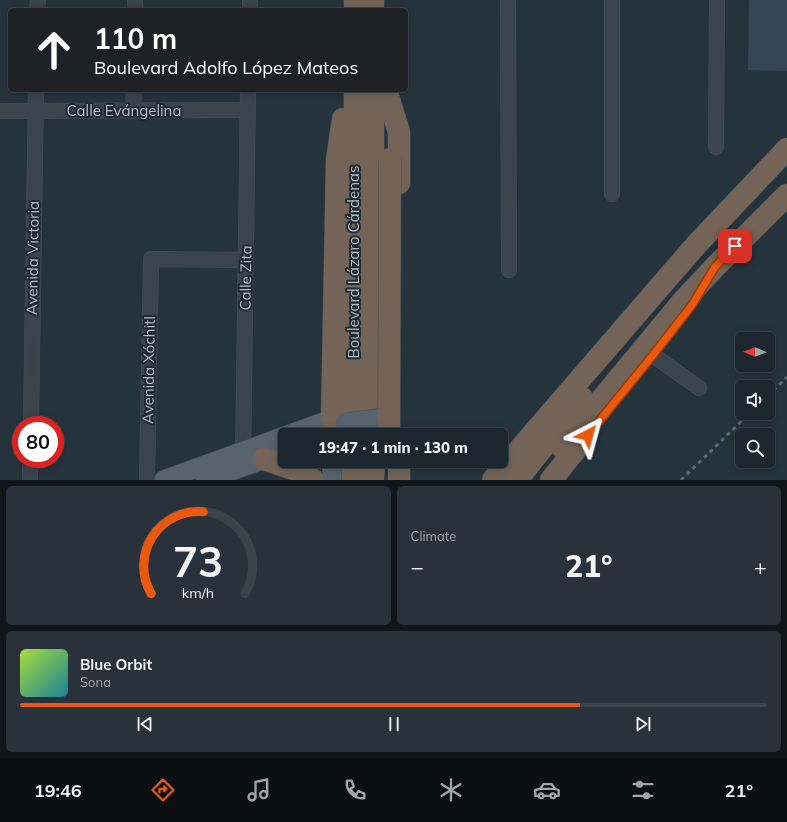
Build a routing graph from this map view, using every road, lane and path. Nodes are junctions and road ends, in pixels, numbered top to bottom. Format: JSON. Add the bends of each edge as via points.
{"nodes":[{"id":1,"x":508,"y":0,"type":"edge"},
{"id":2,"x":612,"y":0,"type":"edge"},
{"id":3,"x":718,"y":0,"type":"edge"},
{"id":4,"x":36,"y":92,"type":"edge"},
{"id":5,"x":134,"y":92,"type":"edge"},
{"id":6,"x":248,"y":92,"type":"edge"},
{"id":7,"x":347,"y":92,"type":"edge"},
{"id":8,"x":355,"y":92,"type":"edge"},
{"id":9,"x":383,"y":94,"type":"edge"},
{"id":10,"x":248,"y":110,"type":"junction"},
{"id":11,"x":0,"y":111,"type":"edge"},
{"id":12,"x":36,"y":111,"type":"junction"},
{"id":13,"x":133,"y":111,"type":"junction"},
{"id":14,"x":716,"y":147,"type":"dead end"},
{"id":15,"x":787,"y":149,"type":"edge"},
{"id":16,"x":787,"y":168,"type":"edge"},
{"id":17,"x":612,"y":194,"type":"dead end"},
{"id":18,"x":787,"y":195,"type":"edge"},
{"id":19,"x":246,"y":260,"type":"junction"},
{"id":20,"x":715,"y":267,"type":"junction"},
{"id":21,"x":509,"y":270,"type":"dead end"},
{"id":22,"x":653,"y":355,"type":"junction"},
{"id":23,"x":698,"y":388,"type":"dead end"},
{"id":24,"x":30,"y":416,"type":"edge"},
{"id":25,"x":394,"y":426,"type":"edge"},
{"id":26,"x":338,"y":428,"type":"edge"},
{"id":27,"x":338,"y":428,"type":"edge"},
{"id":28,"x":366,"y":428,"type":"edge"},
{"id":29,"x":374,"y":428,"type":"edge"},
{"id":30,"x":278,"y":440,"type":"edge"},
{"id":31,"x":278,"y":454,"type":"edge"},
{"id":32,"x":243,"y":459,"type":"junction"},
{"id":33,"x":264,"y":459,"type":"junction"},
{"id":34,"x":30,"y":468,"type":"edge"},
{"id":35,"x":332,"y":468,"type":"edge"},
{"id":36,"x":353,"y":468,"type":"edge"},
{"id":37,"x":374,"y":468,"type":"edge"},
{"id":38,"x":389,"y":468,"type":"edge"},
{"id":39,"x":399,"y":468,"type":"edge"},
{"id":40,"x":30,"y":480,"type":"edge"},
{"id":41,"x":147,"y":480,"type":"edge"},
{"id":42,"x":164,"y":480,"type":"edge"},
{"id":43,"x":205,"y":480,"type":"edge"},
{"id":44,"x":313,"y":480,"type":"edge"},
{"id":45,"x":332,"y":480,"type":"edge"},
{"id":46,"x":353,"y":480,"type":"edge"},
{"id":47,"x":373,"y":480,"type":"edge"},
{"id":48,"x":389,"y":480,"type":"edge"},
{"id":49,"x":399,"y":480,"type":"edge"},
{"id":50,"x":493,"y":480,"type":"edge"},
{"id":51,"x":517,"y":480,"type":"edge"},
{"id":52,"x":535,"y":480,"type":"edge"},
{"id":53,"x":551,"y":480,"type":"edge"}],
"edges":[{"from":1,"to":21,"type":"street"},
{"from":2,"to":17,"type":"street"},
{"from":3,"to":14,"type":"street"},
{"from":4,"to":12,"type":"street","name":"Avenida Victoria"},
{"from":5,"to":13,"type":"street"},
{"from":6,"to":10,"type":"street","name":"Calle Zita"},
{"from":7,"to":26,"type":"highway","via":[[337,160]]},
{"from":8,"to":27,"type":"highway","name":"Boulevard Lázaro Cárdenas"},
{"from":9,"to":25,"type":"highway","bridge":true,"via":[[390,159]]},
{"from":9,"to":25,"type":"highway","via":[[398,132]]},
{"from":9,"to":29,"type":"highway","name":"Boulevard Lázaro Cárdenas"},
{"from":10,"to":13,"type":"street","name":"Calle Evángelina"},
{"from":10,"to":19,"type":"street","name":"Calle Zita"},
{"from":11,"to":12,"type":"street","name":"Calle Evángelina"},
{"from":12,"to":13,"type":"street","name":"Calle Evángelina"},
{"from":12,"to":24,"type":"street","name":"Avenida Victoria"},
{"from":15,"to":50,"type":"highway","via":[[696,245]]},
{"from":16,"to":51,"type":"highway","via":[[641,325]]},
{"from":18,"to":20,"type":"highway"},
{"from":19,"to":32,"type":"street","name":"Calle Zita"},
{"from":19,"to":41,"type":"street","name":"Avenida Xóchitl","via":[[150,259]]},
{"from":20,"to":22,"type":"highway","via":[[692,305]]},
{"from":20,"to":52,"type":"highway","via":[[683,301]]},
{"from":22,"to":23,"type":"street"},
{"from":22,"to":53,"type":"highway"},
{"from":25,"to":28,"type":"main road","bridge":true},
{"from":30,"to":32,"type":"main road"},
{"from":31,"to":33,"type":"main road"},
{"from":32,"to":33,"type":"main road"},
{"from":32,"to":42,"type":"main road"},
{"from":32,"to":43,"type":"main road"},
{"from":33,"to":44,"type":"highway","via":[[296,470]]},
{"from":34,"to":40,"type":"street"},
{"from":35,"to":45,"type":"main road"},
{"from":36,"to":46,"type":"highway"},
{"from":37,"to":47,"type":"highway"},
{"from":38,"to":48,"type":"highway"},
{"from":39,"to":49,"type":"highway"}]}
